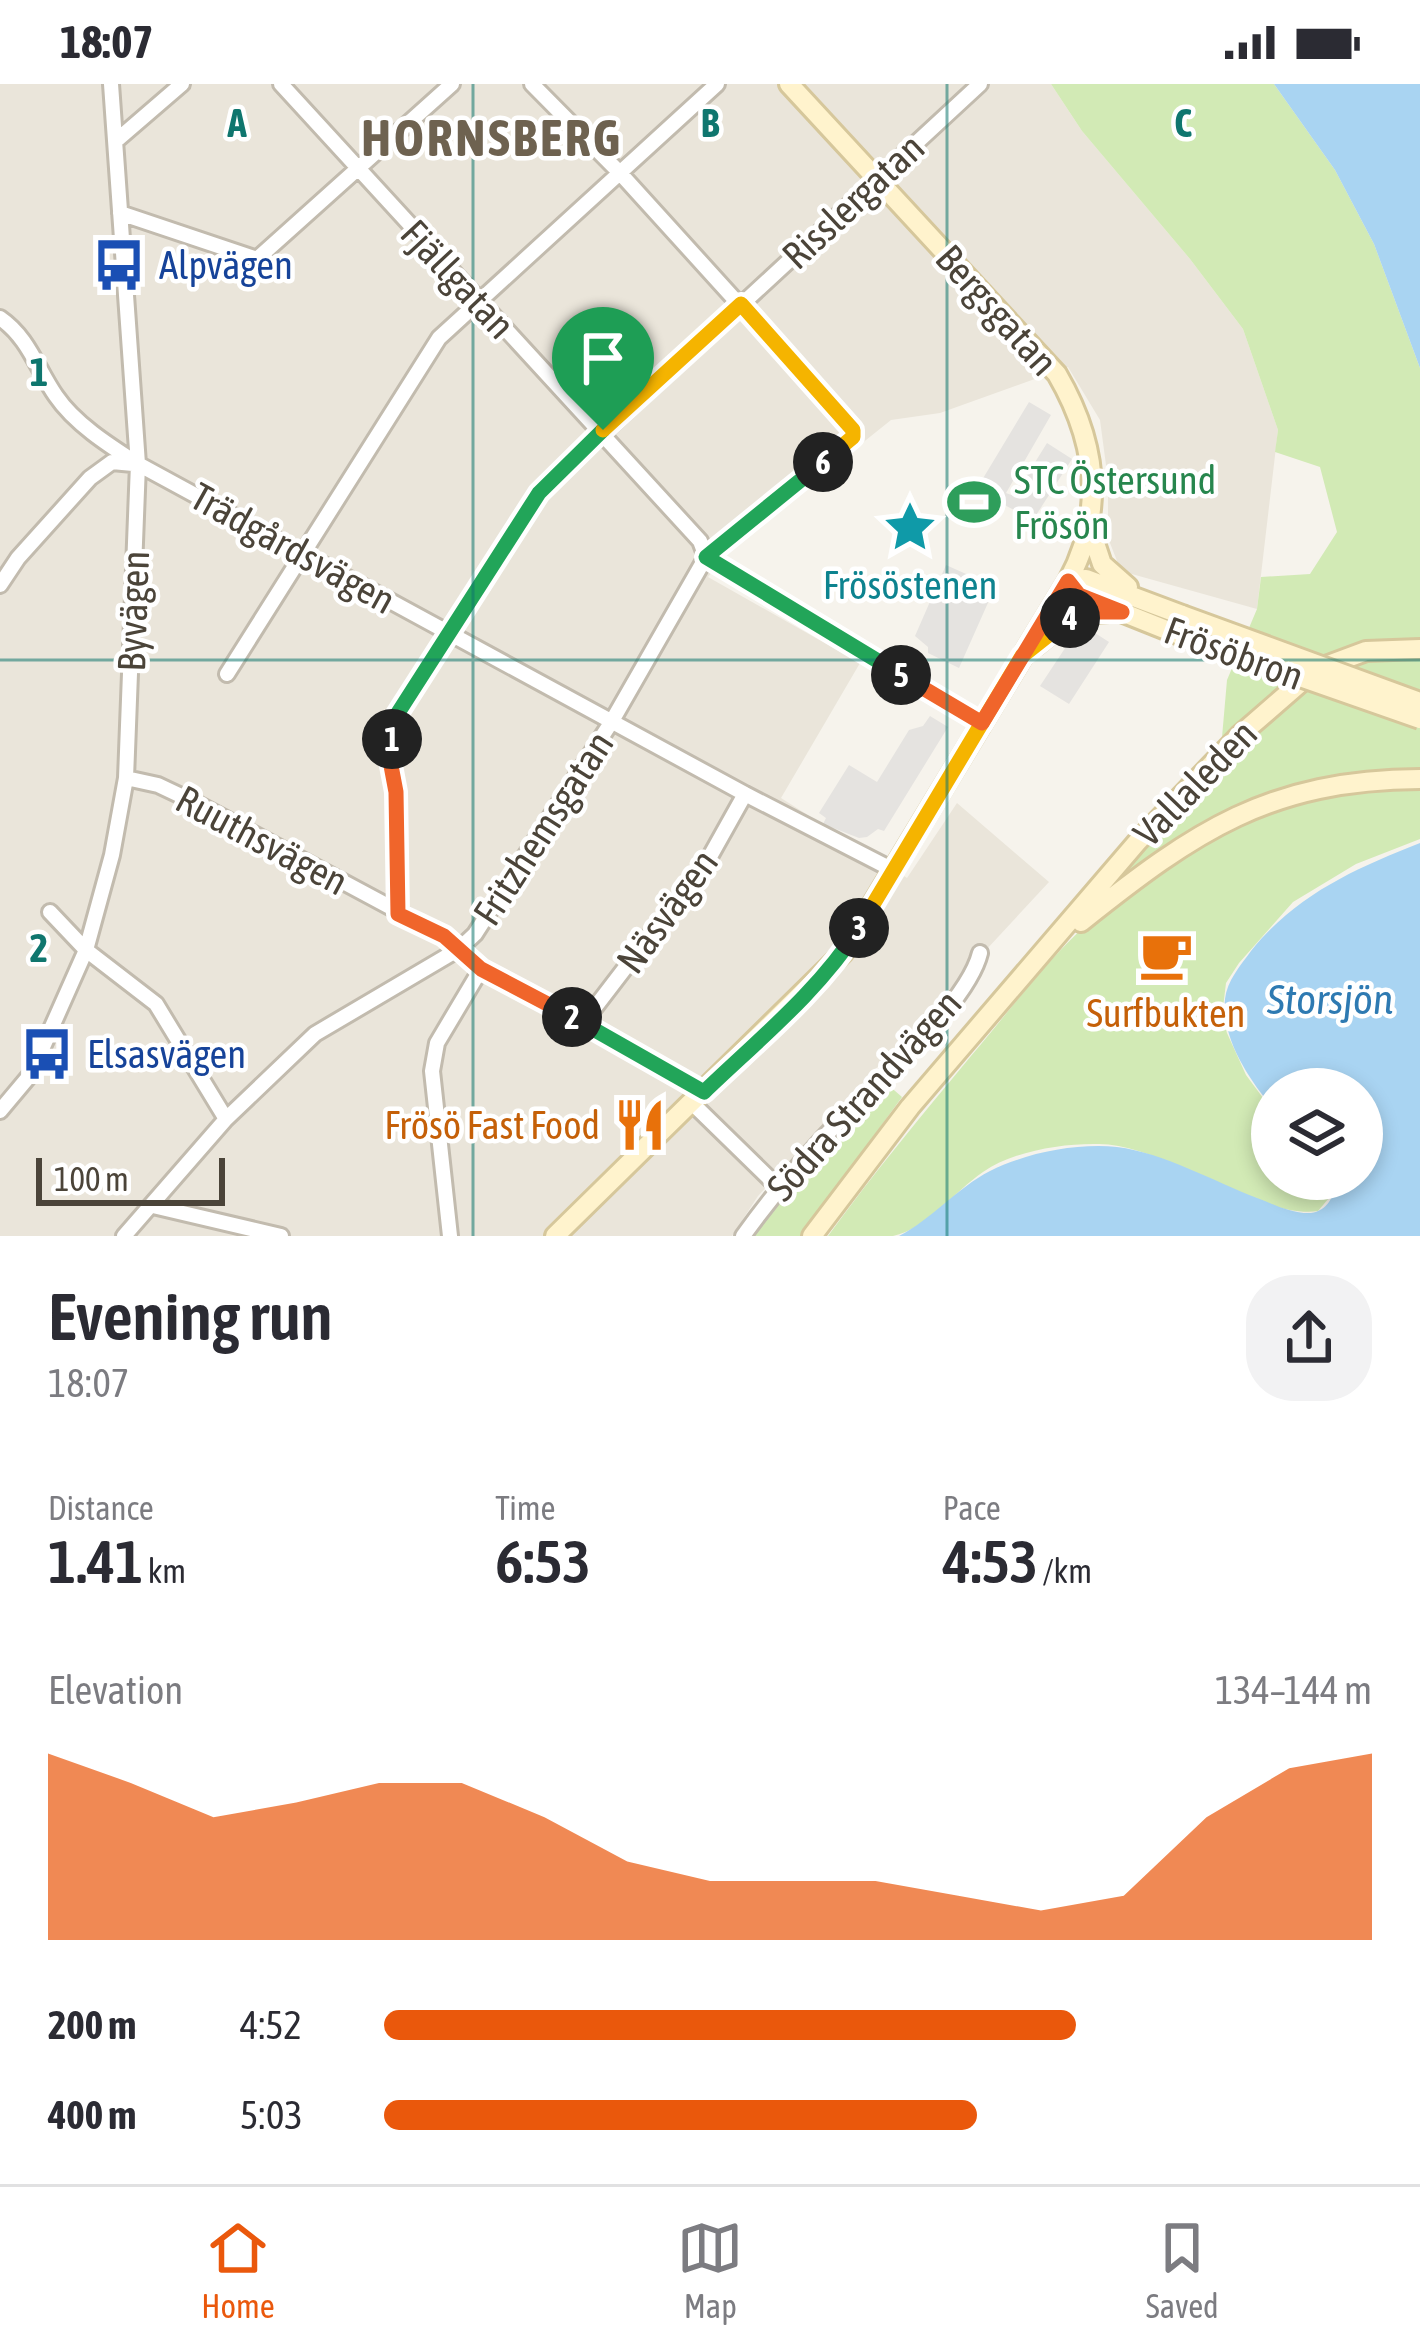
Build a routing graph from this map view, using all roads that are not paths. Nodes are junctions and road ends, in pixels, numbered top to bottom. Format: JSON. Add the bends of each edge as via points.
{"nodes":[{"id":1,"x":111,"y":84,"type":"edge"},
{"id":2,"x":182,"y":84,"type":"edge"},
{"id":3,"x":281,"y":84,"type":"edge"},
{"id":4,"x":452,"y":84,"type":"edge"},
{"id":5,"x":532,"y":84,"type":"edge"},
{"id":6,"x":717,"y":84,"type":"edge"},
{"id":7,"x":789,"y":84,"type":"edge"},
{"id":8,"x":980,"y":84,"type":"edge"},
{"id":9,"x":117,"y":140,"type":"junction"},
{"id":10,"x":358,"y":170,"type":"junction"},
{"id":11,"x":620,"y":173,"type":"junction"},
{"id":12,"x":878,"y":178,"type":"junction"},
{"id":13,"x":120,"y":213,"type":"junction"},
{"id":14,"x":479,"y":303,"type":"junction"},
{"id":15,"x":741,"y":304,"type":"junction"},
{"id":16,"x":0,"y":319,"type":"edge"},
{"id":17,"x":603,"y":430,"type":"junction"},
{"id":18,"x":138,"y":464,"type":"junction"},
{"id":19,"x":1090,"y":528,"type":"junction"},
{"id":20,"x":303,"y":554,"type":"junction"},
{"id":21,"x":706,"y":557,"type":"junction"},
{"id":22,"x":1068,"y":581,"type":"junction"},
{"id":23,"x":0,"y":585,"type":"edge"},
{"id":24,"x":1149,"y":602,"type":"junction"},
{"id":25,"x":1122,"y":612,"type":"junction"},
{"id":26,"x":1178,"y":624,"type":"junction"},
{"id":27,"x":448,"y":632,"type":"junction"},
{"id":28,"x":1420,"y":650,"type":"edge"},
{"id":29,"x":1366,"y":651,"type":"joint"},
{"id":30,"x":1022,"y":656,"type":"junction"},
{"id":31,"x":227,"y":674,"type":"dead end"},
{"id":32,"x":1420,"y":702,"type":"edge"},
{"id":33,"x":1420,"y":719,"type":"edge"},
{"id":34,"x":612,"y":722,"type":"junction"},
{"id":35,"x":982,"y":723,"type":"junction"},
{"id":36,"x":126,"y":778,"type":"junction"},
{"id":37,"x":1414,"y":779,"type":"edge"},
{"id":38,"x":746,"y":794,"type":"junction"},
{"id":39,"x":893,"y":869,"type":"junction"},
{"id":40,"x":50,"y":912,"type":"dead end"},
{"id":41,"x":398,"y":914,"type":"junction"},
{"id":42,"x":1049,"y":948,"type":"junction"},
{"id":43,"x":459,"y":949,"type":"junction"},
{"id":44,"x":86,"y":950,"type":"junction"},
{"id":45,"x":980,"y":952,"type":"dead end"},
{"id":46,"x":481,"y":969,"type":"junction"},
{"id":47,"x":583,"y":1023,"type":"junction"},
{"id":48,"x":7,"y":1092,"type":"edge"},
{"id":49,"x":698,"y":1097,"type":"junction"},
{"id":50,"x":0,"y":1111,"type":"edge"},
{"id":51,"x":226,"y":1119,"type":"junction"},
{"id":52,"x":778,"y":1187,"type":"junction"},
{"id":53,"x":153,"y":1206,"type":"junction"},
{"id":54,"x":124,"y":1236,"type":"edge"},
{"id":55,"x":281,"y":1236,"type":"edge"},
{"id":56,"x":450,"y":1236,"type":"edge"},
{"id":57,"x":555,"y":1236,"type":"edge"},
{"id":58,"x":742,"y":1236,"type":"edge"},
{"id":59,"x":812,"y":1236,"type":"edge"}],
"edges":[{"from":1,"to":9,"type":"street","name":"Byvägen"},
{"from":2,"to":9,"type":"street"},
{"from":3,"to":10,"type":"street","name":"Fjällgatan"},
{"from":4,"to":10,"type":"street"},
{"from":5,"to":11,"type":"street"},
{"from":6,"to":11,"type":"street"},
{"from":7,"to":12,"type":"street","name":"Bergsgatan"},
{"from":8,"to":12,"type":"street","name":"Risslergatan"},
{"from":9,"to":13,"type":"street","name":"Byvägen"},
{"from":10,"to":13,"type":"street","via":[[257,259]]},
{"from":10,"to":14,"type":"street","name":"Fjällgatan"},
{"from":11,"to":14,"type":"street"},
{"from":11,"to":15,"type":"street"},
{"from":12,"to":15,"type":"street","name":"Risslergatan"},
{"from":12,"to":19,"type":"street","name":"Bergsgatan","via":[[1057,374],[1090,451]]},
{"from":13,"to":18,"type":"street","name":"Byvägen"},
{"from":14,"to":17,"type":"street","name":"Fjällgatan"},
{"from":14,"to":20,"type":"street","via":[[440,338]]},
{"from":15,"to":17,"type":"street","name":"Risslergatan"},
{"from":15,"to":21,"type":"street","name":"Fritzhemsgatan","via":[[853,437]]},
{"from":16,"to":18,"type":"street","via":[[34,356],[58,400]]},
{"from":17,"to":21,"type":"street","name":"Fjällgatan"},
{"from":17,"to":27,"type":"street","name":"Risslergatan","via":[[539,493]]},
{"from":18,"to":20,"type":"street","name":"Trädgårdsvägen"},
{"from":18,"to":23,"type":"street","via":[[112,461],[90,478]]},
{"from":18,"to":36,"type":"street","name":"Byvägen"},
{"from":19,"to":22,"type":"street","name":"Bergsgatan"},
{"from":19,"to":24,"type":"street","via":[[1102,564]]},
{"from":20,"to":27,"type":"street","name":"Trädgårdsvägen"},
{"from":20,"to":31,"type":"street"},
{"from":21,"to":34,"type":"street","name":"Fritzhemsgatan"},
{"from":21,"to":35,"type":"street","name":"Fjällgatan"},
{"from":22,"to":24,"type":"street","name":"Frösöbron","via":[[1085,579]]},
{"from":22,"to":25,"type":"street","name":"Frösöbron","via":[[1079,595]]},
{"from":22,"to":30,"type":"street","name":"Bergsgatan"},
{"from":24,"to":26,"type":"street","name":"Frösöbron"},
{"from":25,"to":26,"type":"street","name":"Frösöbron"},
{"from":25,"to":30,"type":"street","via":[[1072,617]]},
{"from":26,"to":32,"type":"street","name":"Frösöbron","bridge":true},
{"from":26,"to":33,"type":"street","name":"Frösöbron","bridge":true},
{"from":27,"to":34,"type":"street","name":"Trädgårdsvägen"},
{"from":27,"to":41,"type":"street","name":"Risslergatan","via":[[396,716],[389,755]]},
{"from":28,"to":29,"type":"street","name":"Frösöbron"},
{"from":29,"to":42,"type":"street","name":"Vallaleden","via":[[1315,670],[1253,722]]},
{"from":30,"to":35,"type":"street","name":"Bergsgatan"},
{"from":34,"to":38,"type":"street","name":"Trädgårdsvägen"},
{"from":34,"to":43,"type":"street","name":"Fritzhemsgatan"},
{"from":35,"to":39,"type":"street","name":"Bergsgatan"},
{"from":36,"to":41,"type":"street","name":"Ruuthsvägen","via":[[196,803]]},
{"from":36,"to":44,"type":"street","name":"Byvägen"},
{"from":37,"to":42,"type":"street","name":"Vallaleden","via":[[1336,785],[1245,812],[1166,855]]},
{"from":38,"to":39,"type":"street","name":"Trädgårdsvägen"},
{"from":38,"to":47,"type":"street","name":"Näsvägen","via":[[693,887]]},
{"from":39,"to":49,"type":"street","name":"Bergsgatan","via":[[844,953]]},
{"from":40,"to":44,"type":"street"},
{"from":41,"to":43,"type":"street","name":"Ruuthsvägen"},
{"from":42,"to":59,"type":"street","name":"Vallaleden","via":[[910,1107]]},
{"from":43,"to":46,"type":"street","name":"Ruuthsvägen"},
{"from":43,"to":51,"type":"street","name":"Fritzhemsgatan","via":[[315,1034]]},
{"from":44,"to":48,"type":"street","name":"Byvägen","via":[[31,1074]]},
{"from":44,"to":51,"type":"street","via":[[156,1004]]},
{"from":45,"to":52,"type":"street","name":"Södra Strandvägen","via":[[976,970],[911,1049]]},
{"from":46,"to":47,"type":"street","name":"Ruuthsvägen"},
{"from":46,"to":56,"type":"street","via":[[437,1043],[432,1071]]},
{"from":47,"to":49,"type":"street","name":"Ruuthsvägen"},
{"from":48,"to":50,"type":"street","name":"Byvägen"},
{"from":49,"to":52,"type":"street","name":"Ruuthsvägen"},
{"from":49,"to":57,"type":"street","name":"Bergsgatan"},
{"from":51,"to":53,"type":"street","name":"Fritzhemsgatan"},
{"from":52,"to":58,"type":"street","name":"Södra Strandvägen"},
{"from":53,"to":54,"type":"street","name":"Fritzhemsgatan"},
{"from":53,"to":55,"type":"street"}]}
